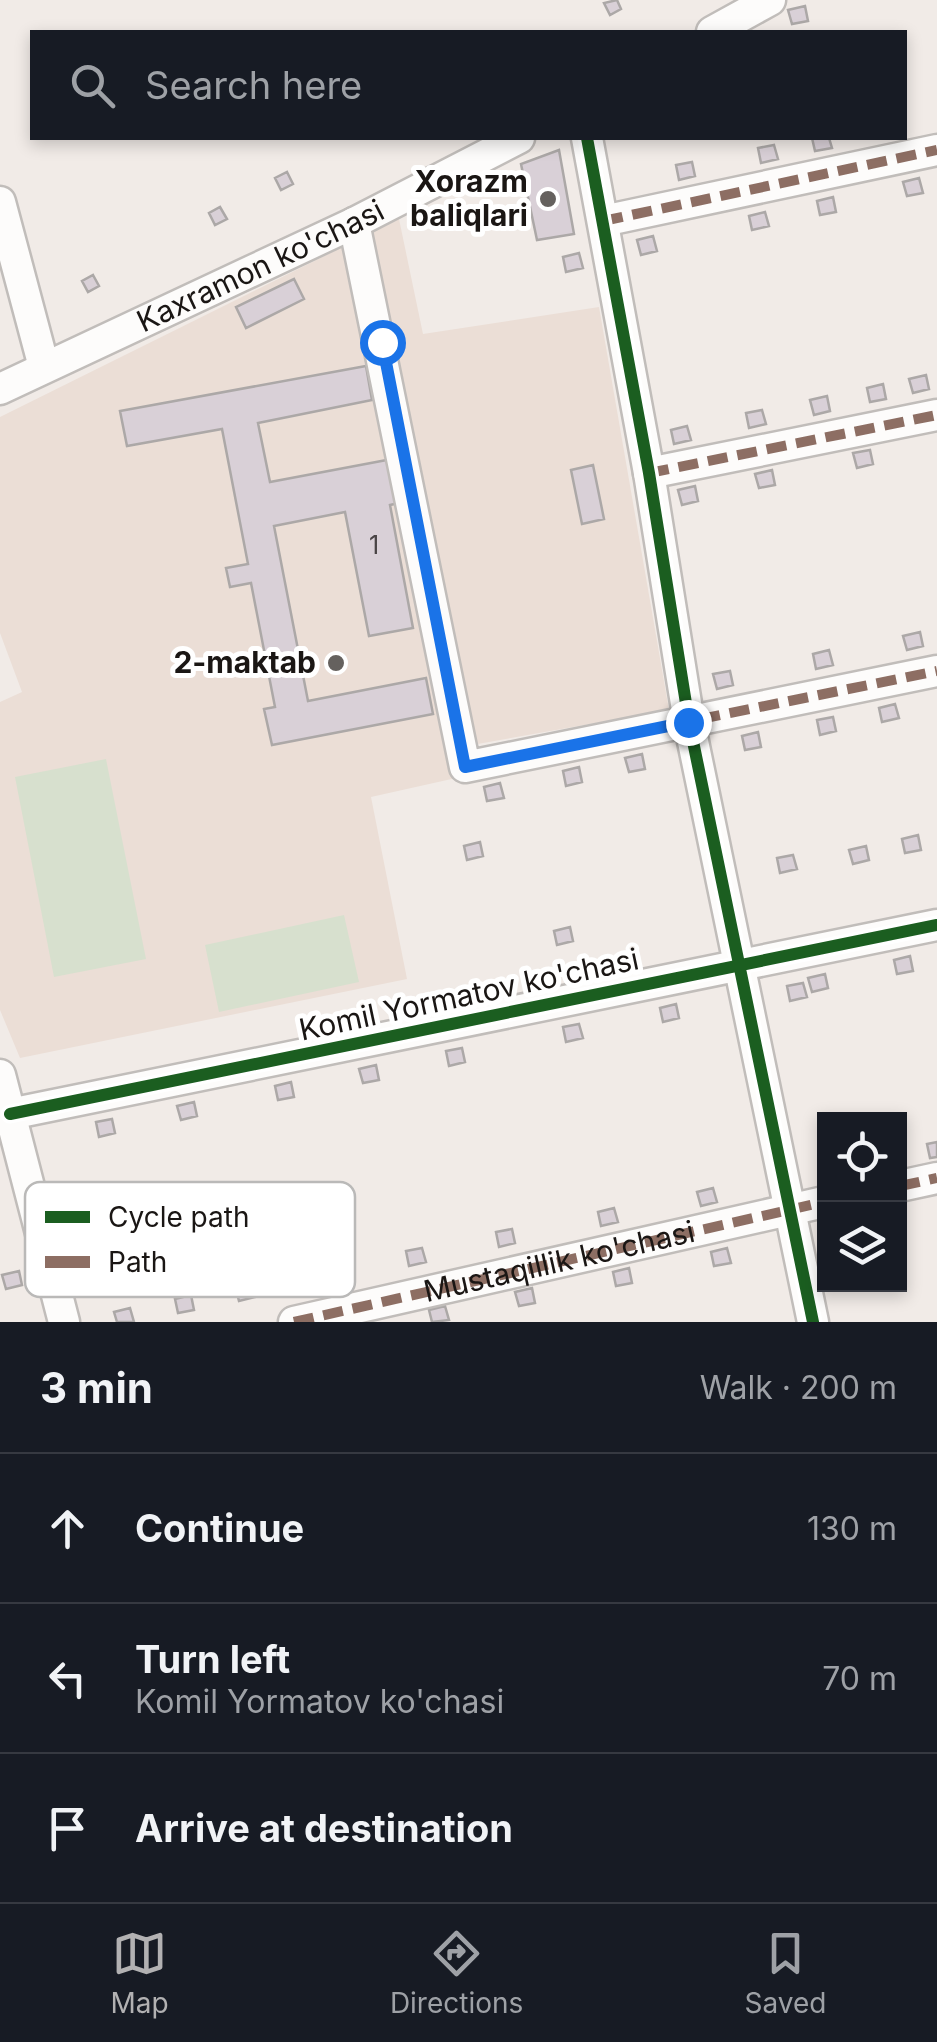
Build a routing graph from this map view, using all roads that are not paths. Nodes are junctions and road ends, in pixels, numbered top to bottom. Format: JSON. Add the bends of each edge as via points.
{"nodes":[{"id":1,"x":770,"y":0,"type":"edge"},
{"id":2,"x":716,"y":30,"type":"edge"},
{"id":3,"x":515,"y":140,"type":"edge"},
{"id":4,"x":587,"y":140,"type":"edge"},
{"id":5,"x":937,"y":150,"type":"edge"},
{"id":6,"x":0,"y":202,"type":"edge"},
{"id":7,"x":603,"y":221,"type":"junction"},
{"id":8,"x":354,"y":223,"type":"junction"},
{"id":9,"x":44,"y":366,"type":"junction"},
{"id":10,"x":0,"y":388,"type":"edge"},
{"id":11,"x":937,"y":414,"type":"edge"},
{"id":12,"x":649,"y":473,"type":"junction"},
{"id":13,"x":937,"y":672,"type":"edge"},
{"id":14,"x":688,"y":722,"type":"junction"},
{"id":15,"x":937,"y":925,"type":"edge"},
{"id":16,"x":742,"y":964,"type":"junction"},
{"id":17,"x":0,"y":1075,"type":"edge"},
{"id":18,"x":10,"y":1114,"type":"junction"},
{"id":19,"x":937,"y":1178,"type":"edge"},
{"id":20,"x":28,"y":1182,"type":"edge"},
{"id":21,"x":907,"y":1184,"type":"edge"},
{"id":22,"x":817,"y":1203,"type":"edge"},
{"id":23,"x":790,"y":1208,"type":"junction"},
{"id":24,"x":58,"y":1297,"type":"edge"},
{"id":25,"x":64,"y":1322,"type":"edge"},
{"id":26,"x":294,"y":1322,"type":"edge"},
{"id":27,"x":813,"y":1322,"type":"edge"}],
"edges":[{"from":1,"to":2,"type":"street"},
{"from":3,"to":8,"type":"street","name":"Kaxramon ko'chasi"},
{"from":4,"to":7,"type":"street"},
{"from":5,"to":7,"type":"street"},
{"from":6,"to":9,"type":"street"},
{"from":7,"to":12,"type":"street"},
{"from":8,"to":9,"type":"street","name":"Kaxramon ko'chasi"},
{"from":8,"to":14,"type":"street","via":[[465,767]]},
{"from":9,"to":10,"type":"street","name":"Kaxramon ko'chasi"},
{"from":11,"to":12,"type":"street"},
{"from":12,"to":14,"type":"street"},
{"from":13,"to":14,"type":"street"},
{"from":14,"to":16,"type":"street"},
{"from":15,"to":16,"type":"street","name":"Komil Yormatov ko'chasi"},
{"from":16,"to":18,"type":"street","name":"Komil Yormatov ko'chasi"},
{"from":16,"to":23,"type":"street"},
{"from":17,"to":18,"type":"street"},
{"from":18,"to":20,"type":"street"},
{"from":19,"to":21,"type":"street"},
{"from":22,"to":23,"type":"street","name":"Mustaqillik ko'chasi"},
{"from":23,"to":26,"type":"street","name":"Mustaqillik ko'chasi"},
{"from":23,"to":27,"type":"street"},
{"from":24,"to":25,"type":"street"}]}
